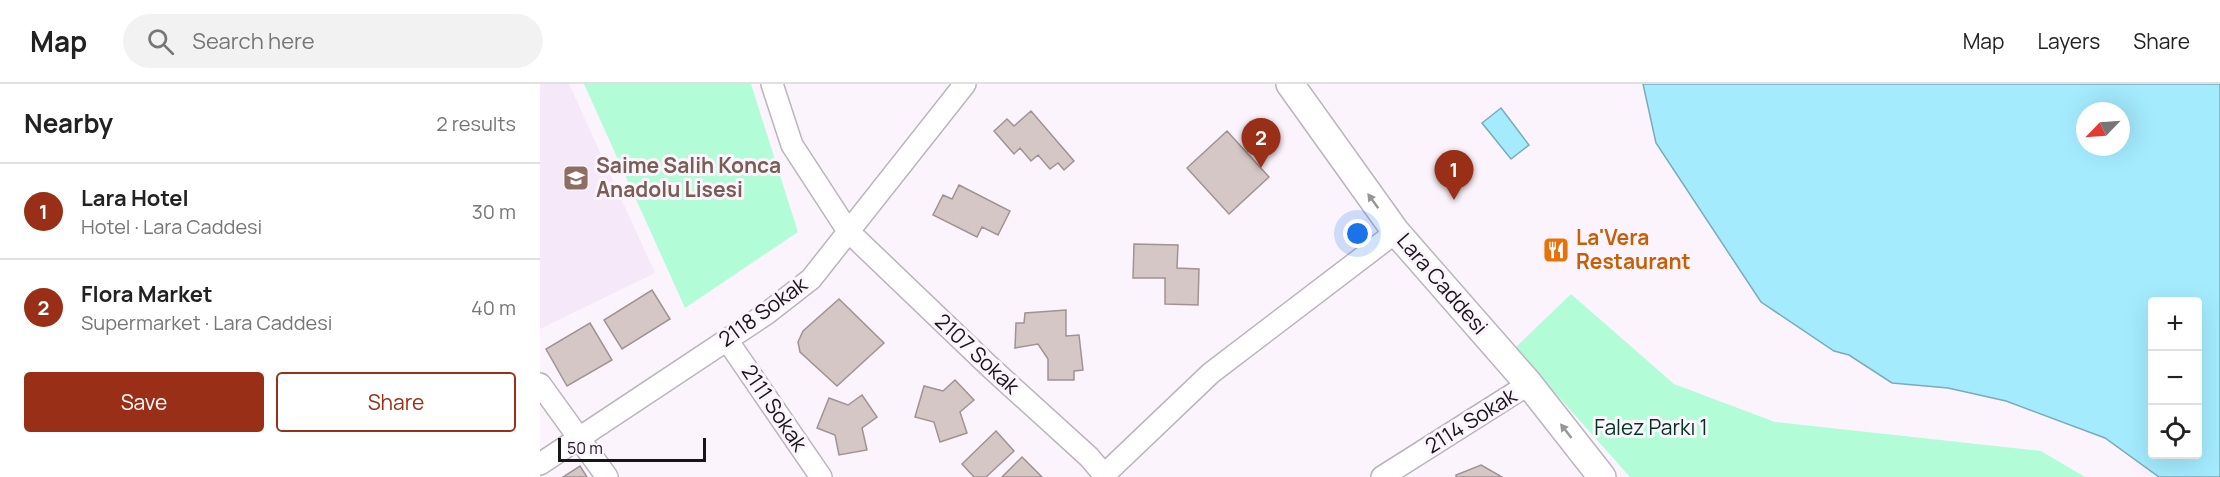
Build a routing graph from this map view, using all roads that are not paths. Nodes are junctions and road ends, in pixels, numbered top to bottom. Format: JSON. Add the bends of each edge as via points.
{"nodes":[{"id":1,"x":772,"y":84,"type":"edge"},
{"id":2,"x":964,"y":84,"type":"edge"},
{"id":3,"x":1290,"y":84,"type":"edge"},
{"id":4,"x":848,"y":231,"type":"junction"},
{"id":5,"x":1396,"y":232,"type":"junction"},
{"id":6,"x":727,"y":340,"type":"junction"},
{"id":7,"x":540,"y":384,"type":"edge"},
{"id":8,"x":1529,"y":384,"type":"junction"},
{"id":9,"x":578,"y":439,"type":"junction"},
{"id":10,"x":540,"y":464,"type":"edge"},
{"id":11,"x":1105,"y":476,"type":"edge"},
{"id":12,"x":607,"y":477,"type":"edge"},
{"id":13,"x":821,"y":477,"type":"edge"},
{"id":14,"x":1382,"y":477,"type":"edge"},
{"id":15,"x":1602,"y":477,"type":"edge"}],
"edges":[{"from":1,"to":4,"type":"street","name":"2107 Sokak","via":[[792,145]]},
{"from":2,"to":4,"type":"street","name":"2118 Sokak"},
{"from":5,"to":3,"type":"street","name":"Lara Caddesi","one_way":true},
{"from":4,"to":6,"type":"street","name":"2118 Sokak","via":[[811,279]]},
{"from":4,"to":11,"type":"street","name":"2107 Sokak"},
{"from":5,"to":8,"type":"street","name":"Lara Caddesi"},
{"from":5,"to":11,"type":"street","via":[[1211,373]]},
{"from":6,"to":9,"type":"street","name":"2118 Sokak"},
{"from":6,"to":13,"type":"street","name":"2111 Sokak"},
{"from":7,"to":9,"type":"street"},
{"from":8,"to":14,"type":"street","name":"2114 Sokak"},
{"from":15,"to":8,"type":"street","name":"Lara Caddesi","one_way":true},
{"from":9,"to":10,"type":"street","name":"2118 Sokak"},
{"from":9,"to":12,"type":"street"}]}
